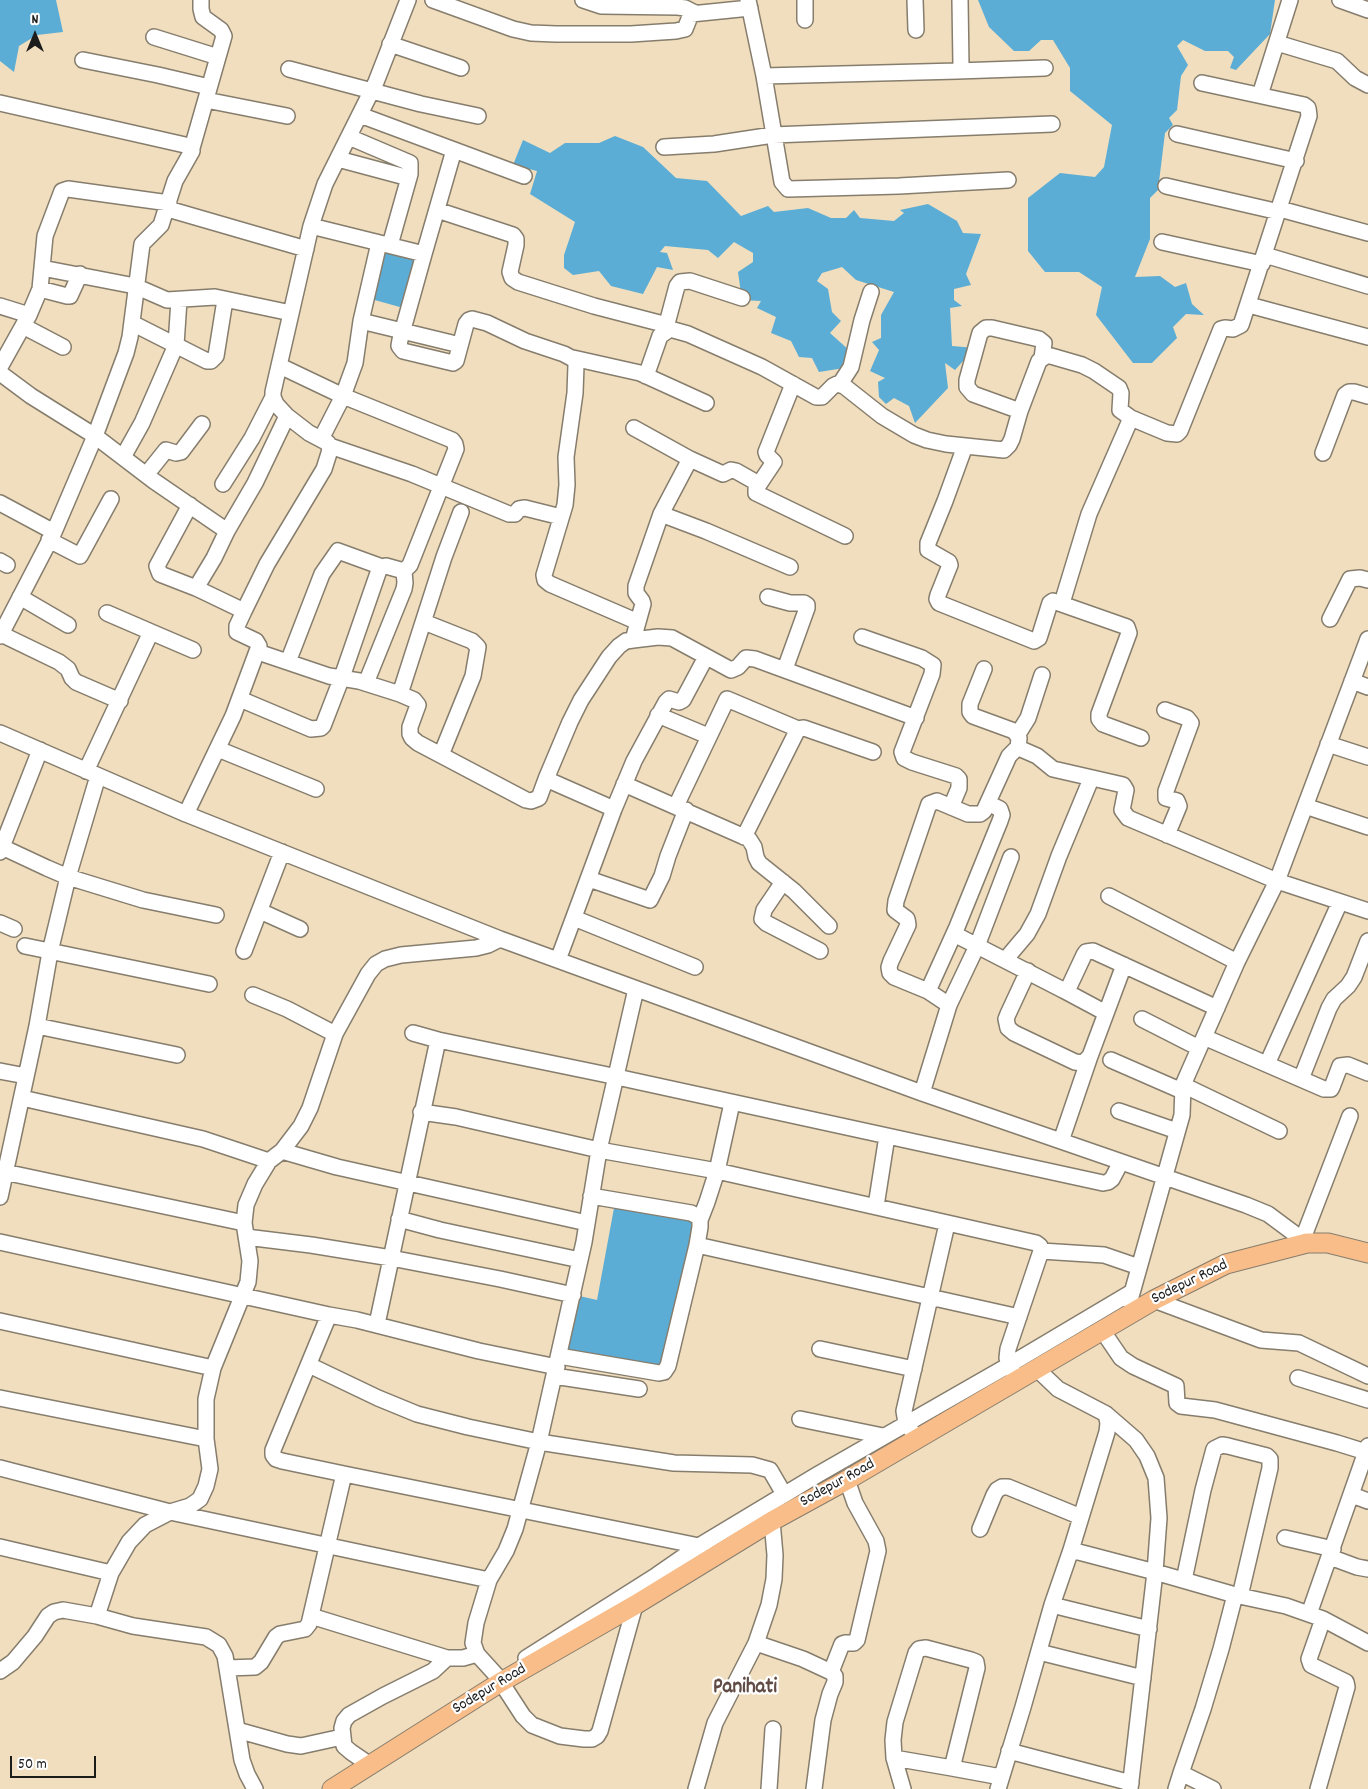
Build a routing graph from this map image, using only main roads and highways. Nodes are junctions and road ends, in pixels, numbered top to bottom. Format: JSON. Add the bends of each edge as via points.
{"nodes":[{"id":1,"x":1368,"y":1253,"type":"edge"},
{"id":2,"x":332,"y":1789,"type":"edge"}],
"edges":[{"from":1,"to":2,"type":"main road","name":"Sodepur Road","via":[[1328,1243],[1305,1242],[1226,1264],[1154,1300],[1037,1369],[1013,1373],[921,1436],[772,1521],[635,1605],[499,1679]]}]}
